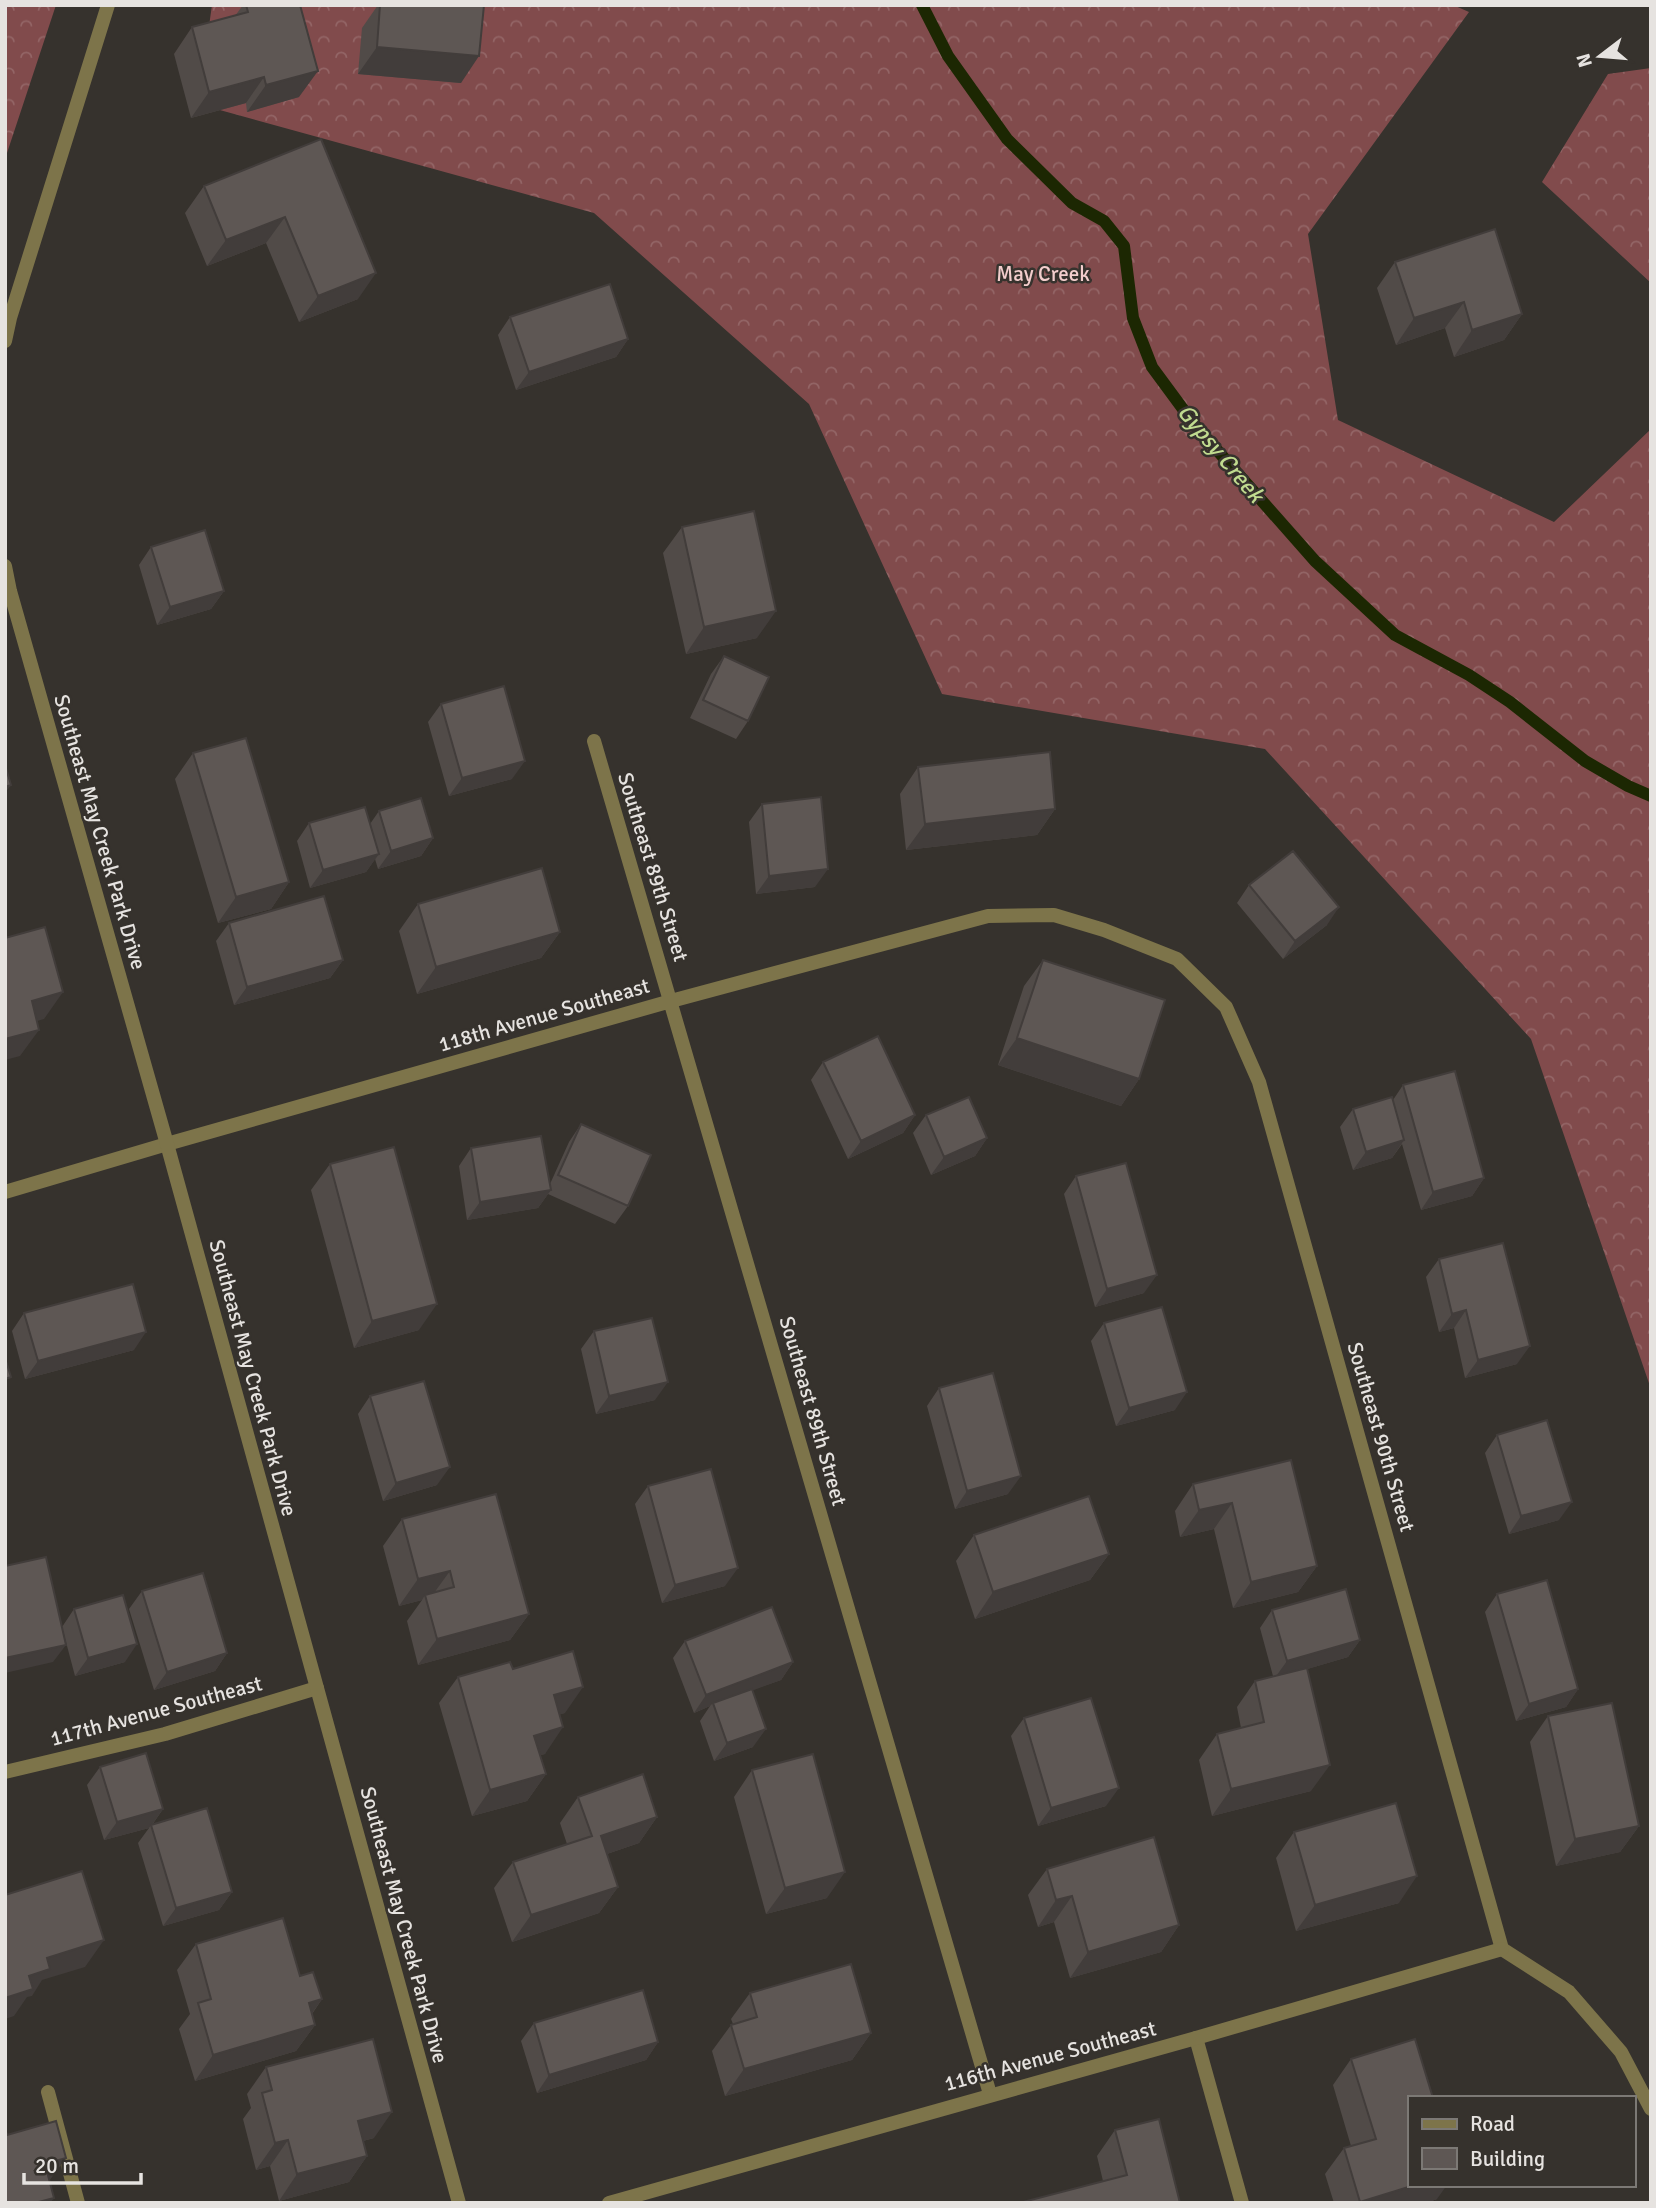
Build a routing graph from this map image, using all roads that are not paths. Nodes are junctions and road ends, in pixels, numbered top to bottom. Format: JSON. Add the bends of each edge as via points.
{"nodes":[{"id":1,"x":108,"y":5,"type":"edge"},
{"id":2,"x":5,"y":341,"type":"edge"},
{"id":3,"x":5,"y":566,"type":"edge"},
{"id":4,"x":8,"y":592,"type":"edge"},
{"id":5,"x":594,"y":741,"type":"dead end"},
{"id":6,"x":1177,"y":959,"type":"joint"},
{"id":7,"x":671,"y":1001,"type":"junction"},
{"id":8,"x":167,"y":1144,"type":"junction"},
{"id":9,"x":5,"y":1192,"type":"edge"},
{"id":10,"x":317,"y":1688,"type":"junction"},
{"id":11,"x":5,"y":1772,"type":"edge"},
{"id":12,"x":1502,"y":1949,"type":"junction"},
{"id":13,"x":1196,"y":2038,"type":"junction"},
{"id":14,"x":48,"y":2092,"type":"dead end"},
{"id":15,"x":990,"y":2094,"type":"junction"},
{"id":16,"x":1651,"y":2109,"type":"edge"},
{"id":17,"x":78,"y":2203,"type":"edge"},
{"id":18,"x":458,"y":2203,"type":"edge"},
{"id":19,"x":609,"y":2203,"type":"edge"},
{"id":20,"x":1242,"y":2203,"type":"edge"}],
"edges":[{"from":1,"to":2,"type":"street"},
{"from":3,"to":4,"type":"street","name":"Southeast May Creek Park Drive"},
{"from":4,"to":8,"type":"street","name":"Southeast May Creek Park Drive"},
{"from":5,"to":7,"type":"street","name":"Southeast 89th Street"},
{"from":6,"to":7,"type":"street","name":"118th Avenue Southeast","via":[[1054,915],[988,916]]},
{"from":6,"to":12,"type":"street","name":"Southeast 90th Street","via":[[1226,1007],[1259,1082]]},
{"from":7,"to":8,"type":"street","name":"118th Avenue Southeast"},
{"from":7,"to":15,"type":"street","name":"Southeast 89th Street"},
{"from":8,"to":9,"type":"street","name":"118th Avenue Southeast"},
{"from":8,"to":10,"type":"street","name":"Southeast May Creek Park Drive"},
{"from":10,"to":11,"type":"street","name":"117th Avenue Southeast","via":[[165,1734]]},
{"from":10,"to":18,"type":"street","name":"Southeast May Creek Park Drive"},
{"from":12,"to":13,"type":"street","name":"116th Avenue Southeast"},
{"from":12,"to":16,"type":"street","via":[[1569,1992],[1621,2052]]},
{"from":13,"to":15,"type":"street","name":"116th Avenue Southeast"},
{"from":13,"to":20,"type":"street"},
{"from":14,"to":17,"type":"street"},
{"from":15,"to":19,"type":"street","name":"116th Avenue Southeast"}]}
